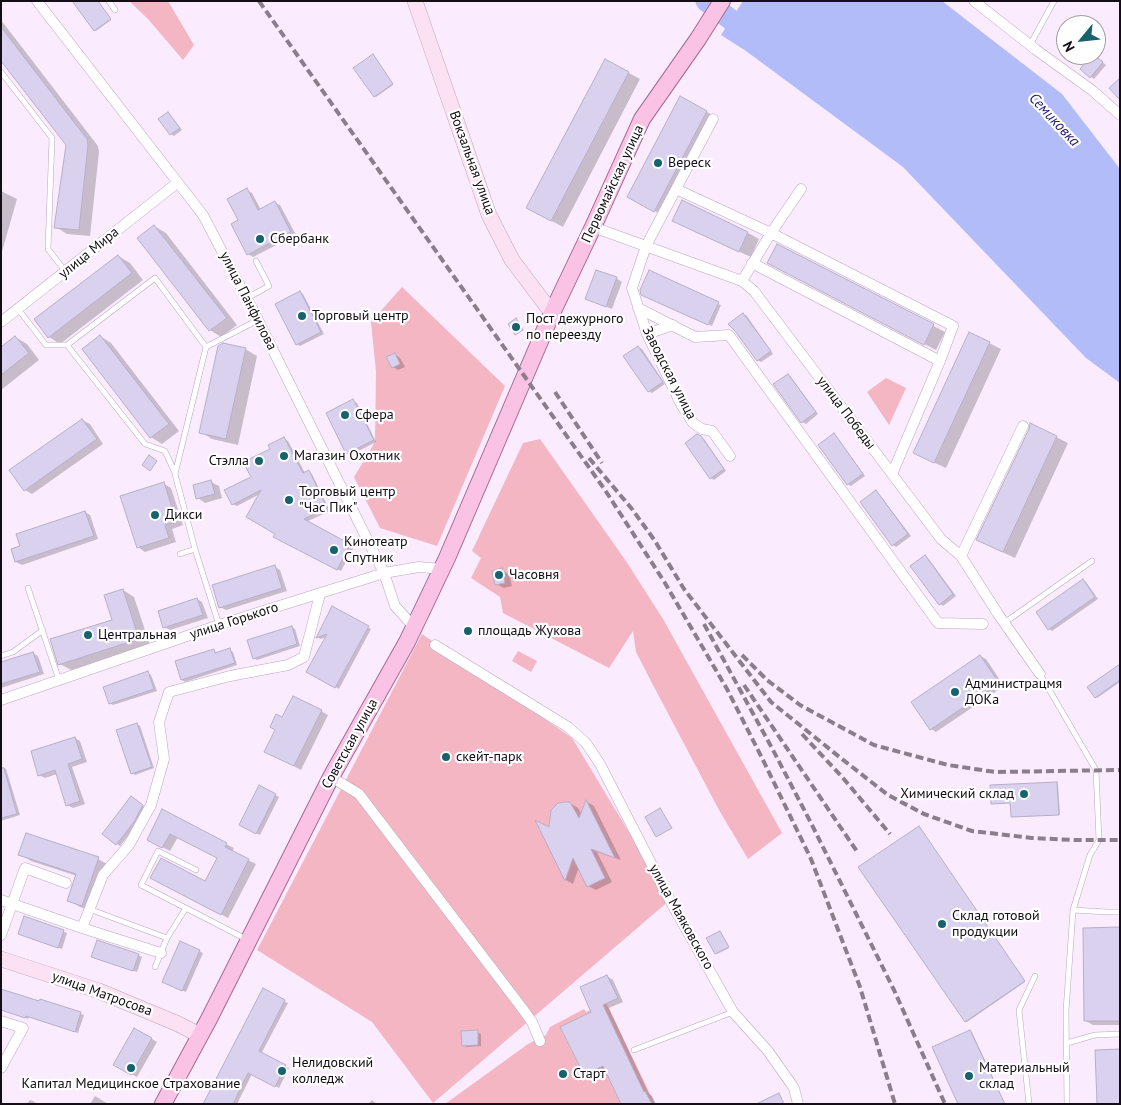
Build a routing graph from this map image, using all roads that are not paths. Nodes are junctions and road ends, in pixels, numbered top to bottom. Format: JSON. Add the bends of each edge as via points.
{"nodes":[{"id":1,"x":37,"y":1,"type":"edge"},
{"id":2,"x":109,"y":1,"type":"edge"},
{"id":3,"x":415,"y":1,"type":"edge"},
{"id":4,"x":722,"y":1,"type":"edge"},
{"id":5,"x":974,"y":1,"type":"edge"},
{"id":6,"x":1054,"y":1,"type":"edge"},
{"id":7,"x":115,"y":10,"type":"dead end"},
{"id":8,"x":1030,"y":45,"type":"junction"},
{"id":9,"x":1,"y":72,"type":"edge"},
{"id":10,"x":1120,"y":115,"type":"edge"},
{"id":11,"x":713,"y":119,"type":"dead end"},
{"id":12,"x":177,"y":183,"type":"junction"},
{"id":13,"x":676,"y":189,"type":"junction"},
{"id":14,"x":801,"y":189,"type":"dead end"},
{"id":15,"x":593,"y":228,"type":"junction"},
{"id":16,"x":771,"y":233,"type":"junction"},
{"id":17,"x":646,"y":246,"type":"junction"},
{"id":18,"x":256,"y":261,"type":"dead end"},
{"id":19,"x":752,"y":263,"type":"junction"},
{"id":20,"x":66,"y":272,"type":"junction"},
{"id":21,"x":742,"y":281,"type":"junction"},
{"id":22,"x":247,"y":298,"type":"junction"},
{"id":23,"x":638,"y":308,"type":"junction"},
{"id":24,"x":18,"y":309,"type":"junction"},
{"id":25,"x":552,"y":314,"type":"junction"},
{"id":26,"x":258,"y":320,"type":"junction"},
{"id":27,"x":1,"y":322,"type":"edge"},
{"id":28,"x":672,"y":325,"type":"junction"},
{"id":29,"x":646,"y":334,"type":"junction"},
{"id":30,"x":68,"y":345,"type":"junction"},
{"id":31,"x":206,"y":346,"type":"junction"},
{"id":32,"x":940,"y":361,"type":"junction"},
{"id":33,"x":525,"y":378,"type":"joint"},
{"id":34,"x":1023,"y":426,"type":"dead end"},
{"id":35,"x":730,"y":456,"type":"dead end"},
{"id":36,"x":176,"y":474,"type":"junction"},
{"id":37,"x":892,"y":474,"type":"junction"},
{"id":38,"x":195,"y":549,"type":"junction"},
{"id":39,"x":180,"y":554,"type":"dead end"},
{"id":40,"x":961,"y":556,"type":"junction"},
{"id":41,"x":1092,"y":561,"type":"dead end"},
{"id":42,"x":442,"y":569,"type":"junction"},
{"id":43,"x":384,"y":573,"type":"junction"},
{"id":44,"x":28,"y":588,"type":"dead end"},
{"id":45,"x":320,"y":594,"type":"junction"},
{"id":46,"x":1004,"y":623,"type":"junction"},
{"id":47,"x":983,"y":624,"type":"dead end"},
{"id":48,"x":219,"y":625,"type":"junction"},
{"id":49,"x":414,"y":626,"type":"junction"},
{"id":50,"x":43,"y":630,"type":"junction"},
{"id":51,"x":435,"y":644,"type":"dead end"},
{"id":52,"x":1,"y":656,"type":"edge"},
{"id":53,"x":1040,"y":674,"type":"joint"},
{"id":54,"x":59,"y":680,"type":"junction"},
{"id":55,"x":1,"y":700,"type":"edge"},
{"id":56,"x":331,"y":777,"type":"junction"},
{"id":57,"x":196,"y":870,"type":"dead end"},
{"id":58,"x":66,"y":883,"type":"dead end"},
{"id":59,"x":1,"y":900,"type":"edge"},
{"id":60,"x":12,"y":904,"type":"junction"},
{"id":61,"x":186,"y":908,"type":"junction"},
{"id":62,"x":89,"y":909,"type":"junction"},
{"id":63,"x":1073,"y":910,"type":"junction"},
{"id":64,"x":1120,"y":912,"type":"edge"},
{"id":65,"x":82,"y":928,"type":"junction"},
{"id":66,"x":1,"y":935,"type":"edge"},
{"id":67,"x":167,"y":938,"type":"junction"},
{"id":68,"x":249,"y":940,"type":"junction"},
{"id":69,"x":161,"y":953,"type":"junction"},
{"id":70,"x":1,"y":959,"type":"edge"},
{"id":71,"x":156,"y":967,"type":"dead end"},
{"id":72,"x":1034,"y":976,"type":"dead end"},
{"id":73,"x":733,"y":1012,"type":"junction"},
{"id":74,"x":1,"y":1021,"type":"edge"},
{"id":75,"x":1120,"y":1034,"type":"edge"},
{"id":76,"x":200,"y":1036,"type":"junction"},
{"id":77,"x":540,"y":1040,"type":"dead end"},
{"id":78,"x":1067,"y":1043,"type":"junction"},
{"id":79,"x":634,"y":1050,"type":"dead end"},
{"id":80,"x":1,"y":1068,"type":"edge"},
{"id":81,"x":163,"y":1104,"type":"edge"},
{"id":82,"x":798,"y":1104,"type":"edge"},
{"id":83,"x":1028,"y":1104,"type":"edge"},
{"id":84,"x":1067,"y":1104,"type":"edge"}],
"edges":[{"from":1,"to":12,"type":"street","name":"улица Панфилова"},
{"from":2,"to":7,"type":"lane"},
{"from":3,"to":25,"type":"main road","name":"Вокзальная улица","via":[[489,215],[512,260]]},
{"from":4,"to":15,"type":"main road","name":"Первомайская улица","via":[[642,119]]},
{"from":5,"to":8,"type":"street"},
{"from":6,"to":8,"type":"lane"},
{"from":8,"to":10,"type":"street"},
{"from":9,"to":20,"type":"lane","via":[[52,138],[48,249]]},
{"from":11,"to":13,"type":"street","name":"Заводская улица"},
{"from":12,"to":20,"type":"street","name":"улица Мира"},
{"from":12,"to":22,"type":"street","name":"улица Панфилова","via":[[203,215]]},
{"from":13,"to":16,"type":"street"},
{"from":13,"to":17,"type":"street","name":"Заводская улица"},
{"from":14,"to":16,"type":"street"},
{"from":15,"to":17,"type":"street","name":"улица Победы"},
{"from":15,"to":25,"type":"main road","name":"Первомайская улица"},
{"from":16,"to":19,"type":"street"},
{"from":16,"to":32,"type":"street","via":[[952,326]]},
{"from":17,"to":21,"type":"street","name":"улица Победы"},
{"from":17,"to":23,"type":"street","name":"Заводская улица","via":[[632,288]]},
{"from":18,"to":22,"type":"lane","via":[[269,286]]},
{"from":19,"to":21,"type":"street"},
{"from":19,"to":32,"type":"street"},
{"from":20,"to":24,"type":"street","name":"улица Мира"},
{"from":21,"to":37,"type":"street","name":"улица Победы","via":[[754,291]]},
{"from":22,"to":26,"type":"street","name":"улица Панфилова"},
{"from":23,"to":28,"type":"street"},
{"from":23,"to":29,"type":"street","name":"Заводская улица"},
{"from":24,"to":27,"type":"street","name":"улица Мира"},
{"from":24,"to":30,"type":"lane","via":[[46,345]]},
{"from":25,"to":33,"type":"main road","name":"Первомайская улица"},
{"from":26,"to":31,"type":"lane"},
{"from":26,"to":43,"type":"street","name":"улица Панфилова"},
{"from":28,"to":29,"type":"street"},
{"from":28,"to":47,"type":"street","via":[[696,337],[729,335],[938,623]]},
{"from":29,"to":35,"type":"street","name":"Заводская улица","via":[[693,423],[712,431]]},
{"from":30,"to":31,"type":"lane","via":[[155,278]]},
{"from":30,"to":36,"type":"lane","via":[[145,444],[165,451]]},
{"from":31,"to":36,"type":"lane"},
{"from":32,"to":37,"type":"street"},
{"from":33,"to":42,"type":"main road","name":"Советская улица"},
{"from":34,"to":40,"type":"street"},
{"from":36,"to":38,"type":"lane"},
{"from":37,"to":40,"type":"street","name":"улица Победы","via":[[941,539]]},
{"from":38,"to":39,"type":"lane"},
{"from":38,"to":48,"type":"lane"},
{"from":40,"to":46,"type":"street","name":"улица Победы"},
{"from":41,"to":46,"type":"lane"},
{"from":42,"to":43,"type":"street","name":"улица Горького","via":[[419,567]]},
{"from":42,"to":49,"type":"main road","name":"Советская улица"},
{"from":43,"to":45,"type":"street","name":"улица Горького"},
{"from":43,"to":49,"type":"street","name":"улица Панфилова","via":[[395,606]]},
{"from":44,"to":50,"type":"lane"},
{"from":45,"to":48,"type":"street","name":"улица Горького"},
{"from":45,"to":62,"type":"street","via":[[304,657],[288,665],[169,692],[159,722],[164,759],[151,805],[129,845],[103,875]]},
{"from":46,"to":53,"type":"street","name":"улица Победы"},
{"from":48,"to":54,"type":"street","name":"улица Горького"},
{"from":49,"to":56,"type":"main road","name":"Советская улица"},
{"from":50,"to":52,"type":"lane","via":[[13,652]]},
{"from":50,"to":54,"type":"lane"},
{"from":51,"to":73,"type":"street","name":"улица Маяковского","via":[[568,728],[586,743]]},
{"from":53,"to":63,"type":"lane","via":[[1096,770],[1099,840],[1090,855]]},
{"from":54,"to":55,"type":"street","name":"улица Горького"},
{"from":56,"to":68,"type":"main road","name":"Советская улица"},
{"from":56,"to":77,"type":"street","via":[[359,794],[522,1008]]},
{"from":57,"to":61,"type":"lane","via":[[158,851],[140,885]]},
{"from":58,"to":60,"type":"street","via":[[24,868]]},
{"from":59,"to":60,"type":"street"},
{"from":60,"to":65,"type":"street"},
{"from":60,"to":66,"type":"street"},
{"from":61,"to":67,"type":"lane"},
{"from":61,"to":68,"type":"lane"},
{"from":62,"to":65,"type":"street"},
{"from":62,"to":67,"type":"lane"},
{"from":63,"to":64,"type":"lane"},
{"from":63,"to":78,"type":"lane"},
{"from":65,"to":69,"type":"street"},
{"from":67,"to":69,"type":"lane"},
{"from":68,"to":76,"type":"main road","name":"Советская улица"},
{"from":69,"to":71,"type":"lane"},
{"from":70,"to":76,"type":"main road","name":"улица Матросова","via":[[99,991]]},
{"from":72,"to":83,"type":"lane","via":[[1018,1010]]},
{"from":73,"to":79,"type":"lane"},
{"from":73,"to":82,"type":"street","name":"улица Маяковского","via":[[768,1051],[794,1088]]},
{"from":74,"to":80,"type":"street","via":[[23,1028]]},
{"from":75,"to":78,"type":"lane"},
{"from":76,"to":81,"type":"main road","name":"Советская улица"},
{"from":78,"to":84,"type":"lane"}]}
